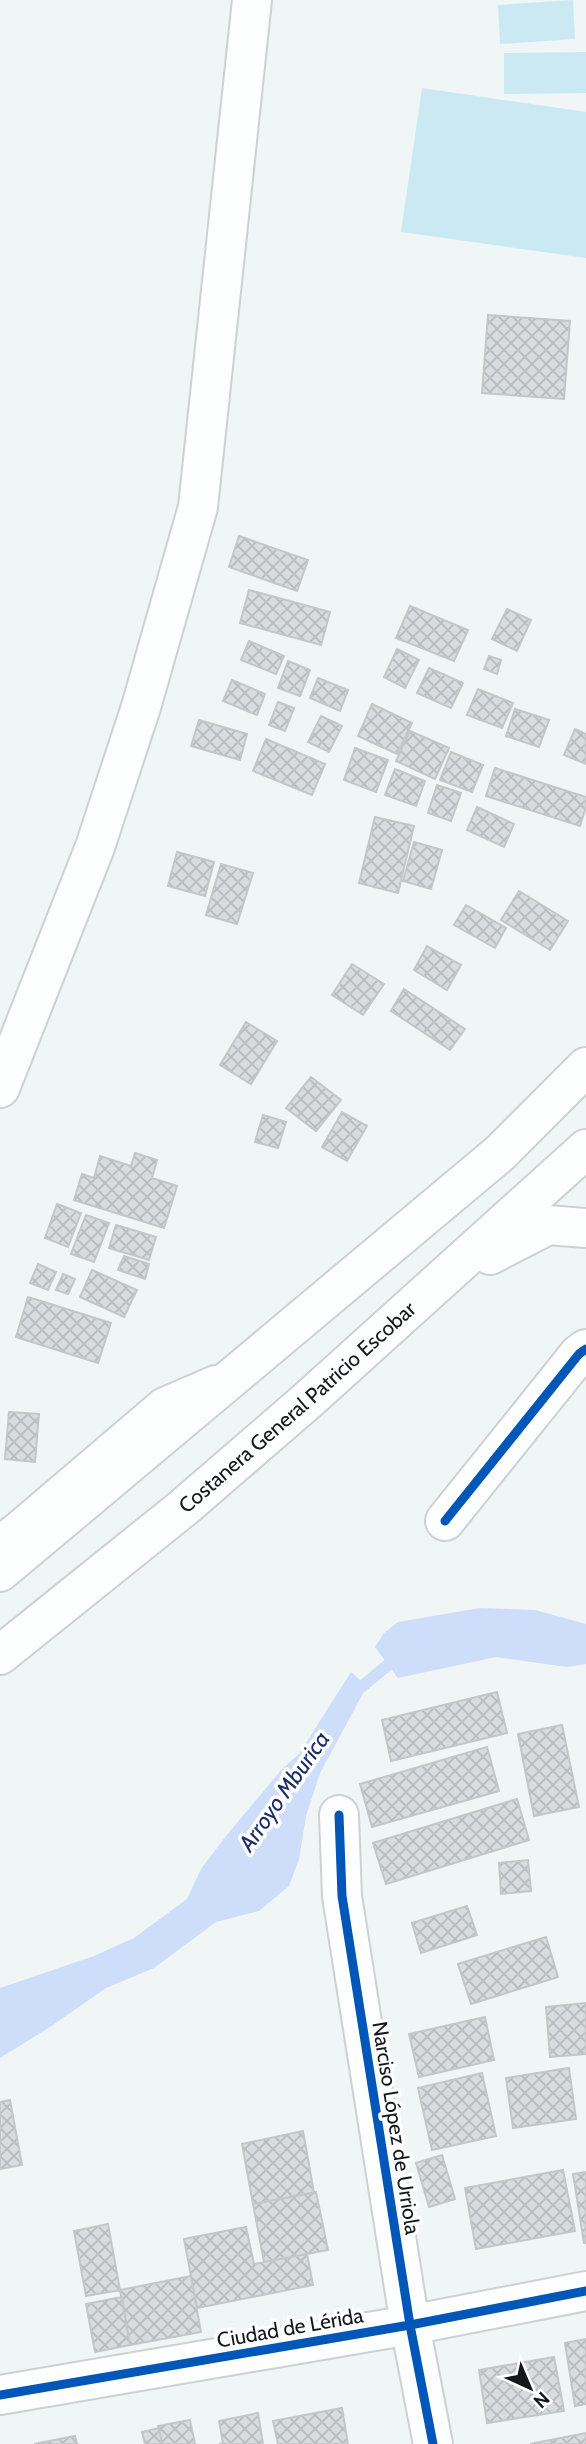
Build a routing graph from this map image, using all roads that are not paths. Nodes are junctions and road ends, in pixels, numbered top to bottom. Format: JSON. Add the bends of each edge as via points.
{"nodes":[{"id":1,"x":252,"y":0,"type":"edge"},
{"id":2,"x":586,"y":1067,"type":"edge"},
{"id":3,"x":0,"y":1088,"type":"edge"},
{"id":4,"x":586,"y":1149,"type":"edge"},
{"id":5,"x":586,"y":1228,"type":"edge"},
{"id":6,"x":410,"y":1309,"type":"junction"},
{"id":7,"x":586,"y":1349,"type":"edge"},
{"id":8,"x":234,"y":1378,"type":"junction"},
{"id":9,"x":445,"y":1521,"type":"dead end"},
{"id":10,"x":0,"y":1545,"type":"edge"},
{"id":11,"x":0,"y":1572,"type":"edge"},
{"id":12,"x":0,"y":1655,"type":"edge"},
{"id":13,"x":339,"y":1815,"type":"dead end"},
{"id":14,"x":586,"y":2291,"type":"edge"},
{"id":15,"x":410,"y":2325,"type":"junction"},
{"id":16,"x":0,"y":2395,"type":"edge"},
{"id":17,"x":433,"y":2444,"type":"edge"}],
"edges":[{"from":1,"to":3,"type":"main road","via":[[198,507],[95,847]]},
{"from":2,"to":8,"type":"main road","via":[[500,1153]]},
{"from":4,"to":6,"type":"main road","name":"Costanera General Patricio Escobar"},
{"from":5,"to":6,"type":"main road","via":[[548,1225],[497,1250]]},
{"from":6,"to":12,"type":"main road","name":"Costanera General Patricio Escobar","via":[[183,1508]]},
{"from":7,"to":9,"type":"main road"},
{"from":8,"to":10,"type":"main road","via":[[165,1407]]},
{"from":8,"to":11,"type":"main road"},
{"from":13,"to":15,"type":"main road","name":"Narciso López de Urriola","via":[[342,1896]]},
{"from":14,"to":15,"type":"main road","name":"Ciudad de Lérida"},
{"from":15,"to":16,"type":"main road","name":"Ciudad de Lérida"},
{"from":15,"to":17,"type":"main road","name":"Narciso López de Urriola"}]}
